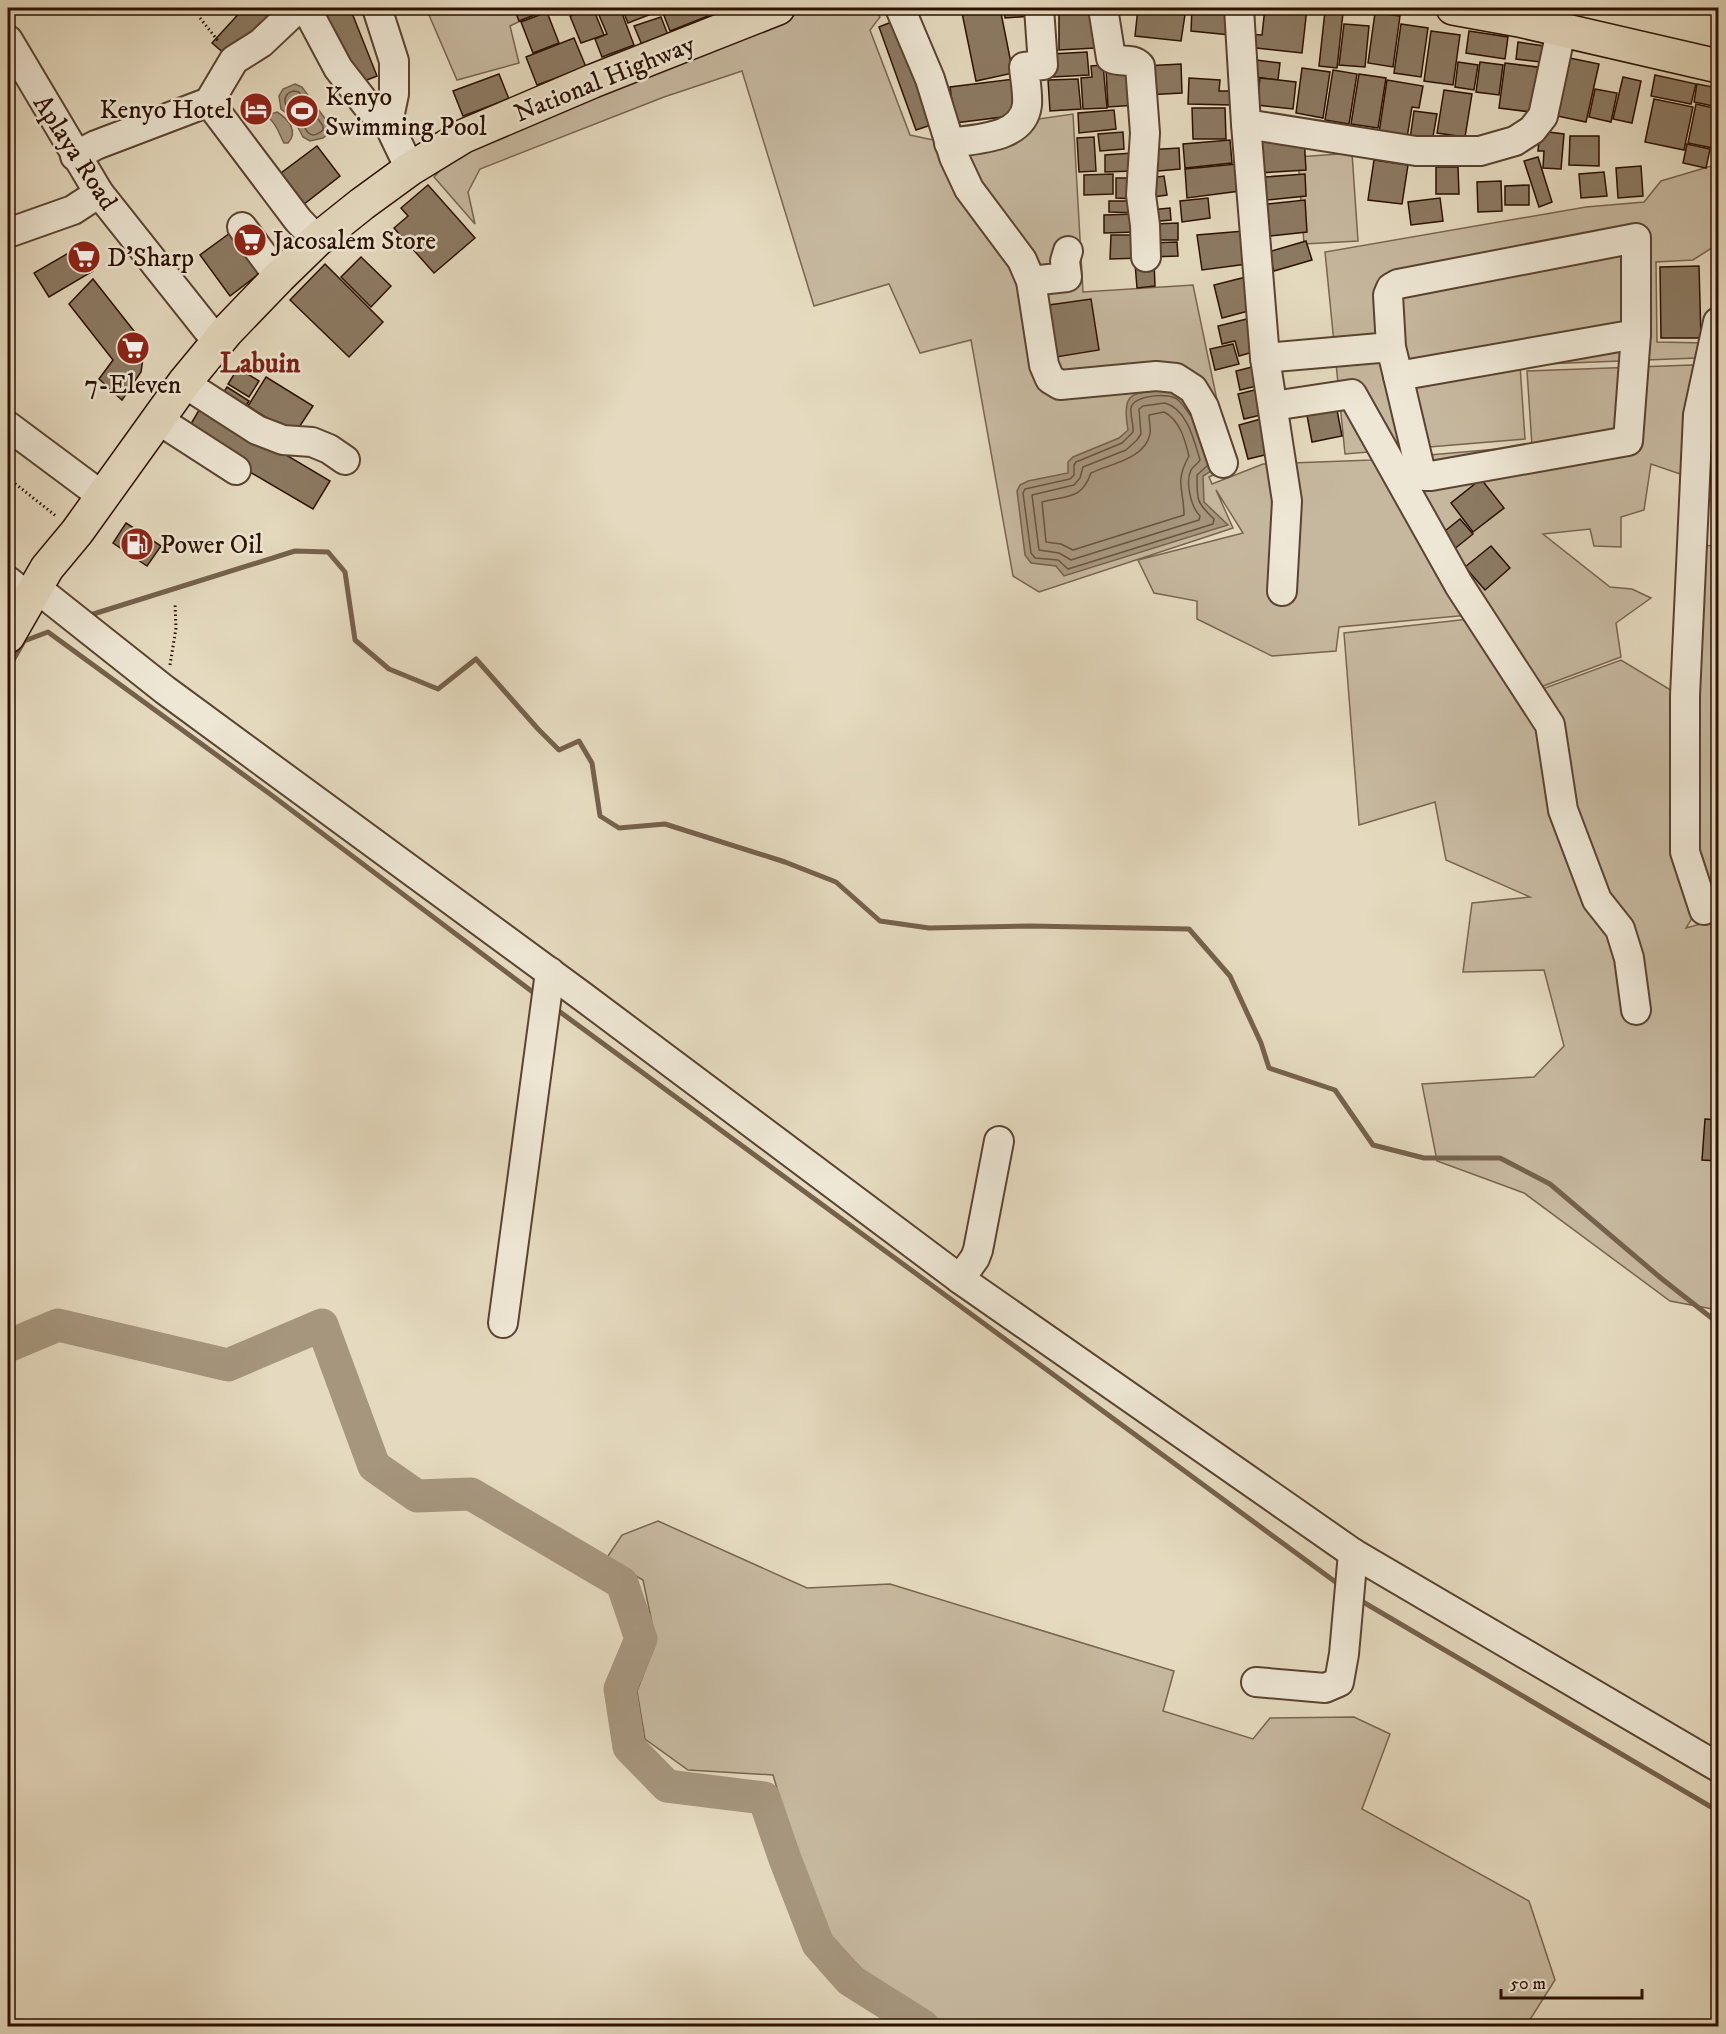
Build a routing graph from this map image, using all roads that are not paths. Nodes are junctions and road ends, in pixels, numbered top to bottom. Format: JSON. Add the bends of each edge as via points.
{"nodes":[{"id":1,"x":298,"y":8,"type":"edge"},
{"id":2,"x":306,"y":8,"type":"edge"},
{"id":3,"x":377,"y":8,"type":"edge"},
{"id":4,"x":778,"y":8,"type":"edge"},
{"id":5,"x":900,"y":8,"type":"edge"},
{"id":6,"x":1039,"y":8,"type":"edge"},
{"id":7,"x":1103,"y":8,"type":"edge"},
{"id":8,"x":1239,"y":8,"type":"edge"},
{"id":9,"x":1453,"y":8,"type":"edge"},
{"id":10,"x":1487,"y":10,"type":"edge"},
{"id":11,"x":1520,"y":14,"type":"edge"},
{"id":12,"x":1561,"y":31,"type":"junction"},
{"id":13,"x":8,"y":40,"type":"edge"},
{"id":14,"x":1719,"y":66,"type":"edge"},
{"id":15,"x":209,"y":102,"type":"junction"},
{"id":16,"x":388,"y":123,"type":"junction"},
{"id":17,"x":1246,"y":124,"type":"junction"},
{"id":18,"x":949,"y":143,"type":"junction"},
{"id":19,"x":75,"y":156,"type":"junction"},
{"id":20,"x":411,"y":169,"type":"junction"},
{"id":21,"x":99,"y":193,"type":"junction"},
{"id":22,"x":242,"y":227,"type":"dead end"},
{"id":23,"x":8,"y":233,"type":"edge"},
{"id":24,"x":317,"y":240,"type":"junction"},
{"id":25,"x":1068,"y":251,"type":"dead end"},
{"id":26,"x":1146,"y":257,"type":"dead end"},
{"id":27,"x":279,"y":277,"type":"junction"},
{"id":28,"x":1030,"y":281,"type":"junction"},
{"id":29,"x":1719,"y":322,"type":"edge"},
{"id":30,"x":1636,"y":334,"type":"junction"},
{"id":31,"x":219,"y":344,"type":"junction"},
{"id":32,"x":1391,"y":347,"type":"junction"},
{"id":33,"x":1265,"y":358,"type":"junction"},
{"id":34,"x":1398,"y":376,"type":"junction"},
{"id":35,"x":184,"y":383,"type":"junction"},
{"id":36,"x":1273,"y":406,"type":"junction"},
{"id":37,"x":158,"y":419,"type":"junction"},
{"id":38,"x":8,"y":426,"type":"edge"},
{"id":39,"x":345,"y":460,"type":"dead end"},
{"id":40,"x":1223,"y":463,"type":"dead end"},
{"id":41,"x":236,"y":470,"type":"dead end"},
{"id":42,"x":102,"y":496,"type":"junction"},
{"id":43,"x":24,"y":589,"type":"edge"},
{"id":44,"x":1282,"y":591,"type":"dead end"},
{"id":45,"x":8,"y":636,"type":"edge"},
{"id":46,"x":1704,"y":910,"type":"dead end"},
{"id":47,"x":550,"y":972,"type":"junction"},
{"id":48,"x":1636,"y":1010,"type":"dead end"},
{"id":49,"x":999,"y":1141,"type":"dead end"},
{"id":50,"x":960,"y":1279,"type":"junction"},
{"id":51,"x":503,"y":1323,"type":"dead end"},
{"id":52,"x":1352,"y":1568,"type":"junction"},
{"id":53,"x":1256,"y":1682,"type":"dead end"},
{"id":54,"x":1719,"y":1767,"type":"edge"}],
"edges":[{"from":1,"to":15,"type":"street","via":[[261,43],[234,60]]},
{"from":2,"to":16,"type":"street","via":[[338,68],[369,108]]},
{"from":3,"to":16,"type":"street","via":[[394,61],[394,94]]},
{"from":4,"to":20,"type":"main road","name":"National Highway","via":[[464,136]]},
{"from":5,"to":18,"type":"street","via":[[930,79]]},
{"from":6,"to":18,"type":"street","via":[[1043,65],[1024,67],[1028,103],[1025,117],[1010,131]]},
{"from":7,"to":26,"type":"street","via":[[1111,58],[1140,66],[1145,132],[1141,195]]},
{"from":8,"to":17,"type":"street"},
{"from":9,"to":10,"type":"main road"},
{"from":10,"to":11,"type":"main road"},
{"from":11,"to":12,"type":"main road"},
{"from":12,"to":14,"type":"main road"},
{"from":12,"to":17,"type":"street","via":[[1543,116],[1532,130],[1515,141],[1480,151],[1416,151]]},
{"from":13,"to":19,"type":"street","name":"Aplaya Road"},
{"from":15,"to":19,"type":"street"},
{"from":15,"to":24,"type":"street"},
{"from":16,"to":20,"type":"street"},
{"from":17,"to":33,"type":"street"},
{"from":18,"to":28,"type":"street","via":[[969,189],[1022,261]]},
{"from":19,"to":21,"type":"street","name":"Aplaya Road"},
{"from":20,"to":24,"type":"main road","name":"National Highway"},
{"from":21,"to":23,"type":"street","via":[[73,210]]},
{"from":21,"to":31,"type":"street","name":"Aplaya Road"},
{"from":22,"to":27,"type":"street"},
{"from":24,"to":27,"type":"main road","name":"National Highway"},
{"from":25,"to":28,"type":"street","via":[[1067,277]]},
{"from":27,"to":31,"type":"main road","name":"National Highway"},
{"from":28,"to":40,"type":"street","via":[[1044,365],[1050,379],[1060,385],[1156,376],[1176,378],[1193,389],[1204,407]]},
{"from":29,"to":46,"type":"street","via":[[1698,416],[1685,696],[1685,852]]},
{"from":30,"to":32,"type":"street","via":[[1636,238],[1398,284],[1388,295]]},
{"from":30,"to":34,"type":"street"},
{"from":30,"to":34,"type":"street","via":[[1628,441],[1431,476],[1424,476],[1420,469]]},
{"from":31,"to":35,"type":"main road","name":"National Highway"},
{"from":32,"to":33,"type":"street"},
{"from":32,"to":34,"type":"street"},
{"from":33,"to":36,"type":"street"},
{"from":35,"to":37,"type":"main road","name":"National Highway"},
{"from":35,"to":39,"type":"street","via":[[257,430],[283,440],[312,442]]},
{"from":36,"to":44,"type":"street","via":[[1287,501]]},
{"from":36,"to":48,"type":"street","via":[[1352,394],[1459,585],[1550,725],[1563,810],[1597,900],[1620,929],[1629,958]]},
{"from":37,"to":41,"type":"street"},
{"from":37,"to":42,"type":"main road","name":"National Highway"},
{"from":38,"to":42,"type":"street"},
{"from":42,"to":43,"type":"main road","name":"National Highway","via":[[77,532]]},
{"from":43,"to":45,"type":"main road","name":"National Highway"},
{"from":43,"to":47,"type":"street"},
{"from":47,"to":50,"type":"street"},
{"from":47,"to":51,"type":"street"},
{"from":49,"to":50,"type":"street","via":[[978,1250]]},
{"from":50,"to":52,"type":"street"},
{"from":52,"to":53,"type":"street","via":[[1339,1682],[1325,1688]]},
{"from":52,"to":54,"type":"street"}]}
